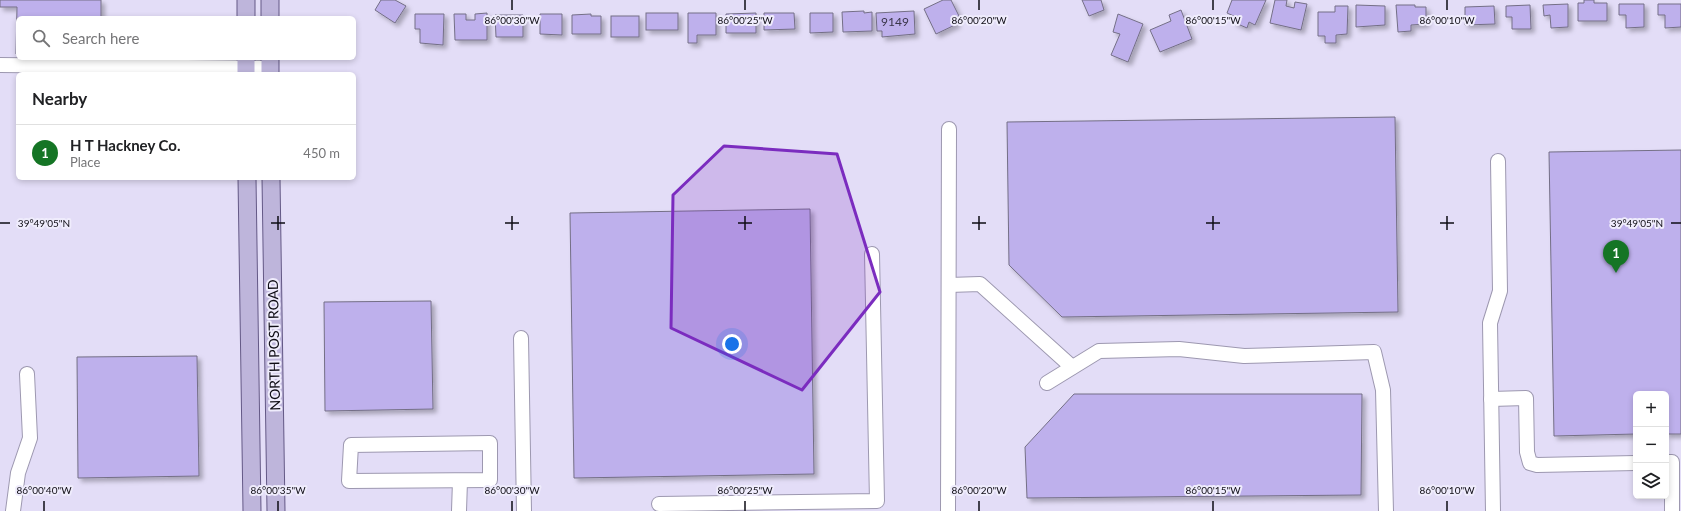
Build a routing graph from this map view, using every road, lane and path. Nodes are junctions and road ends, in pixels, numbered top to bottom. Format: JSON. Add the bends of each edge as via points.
{"nodes":[{"id":1,"x":246,"y":0,"type":"edge"},
{"id":2,"x":270,"y":0,"type":"edge"},
{"id":3,"x":246,"y":16,"type":"edge"},
{"id":4,"x":270,"y":16,"type":"edge"},
{"id":5,"x":0,"y":65,"type":"edge"},
{"id":6,"x":246,"y":67,"type":"edge"},
{"id":7,"x":270,"y":67,"type":"edge"},
{"id":8,"x":949,"y":129,"type":"dead end"},
{"id":9,"x":1498,"y":161,"type":"dead end"},
{"id":10,"x":247,"y":180,"type":"edge"},
{"id":11,"x":271,"y":180,"type":"edge"},
{"id":12,"x":872,"y":254,"type":"dead end"},
{"id":13,"x":949,"y":285,"type":"junction"},
{"id":14,"x":521,"y":338,"type":"dead end"},
{"id":15,"x":1072,"y":367,"type":"junction"},
{"id":16,"x":27,"y":374,"type":"dead end"},
{"id":17,"x":1047,"y":383,"type":"dead end"},
{"id":18,"x":1491,"y":399,"type":"junction"},
{"id":19,"x":1673,"y":462,"type":"edge"},
{"id":20,"x":1633,"y":463,"type":"edge"},
{"id":21,"x":460,"y":482,"type":"junction"},
{"id":22,"x":659,"y":504,"type":"dead end"},
{"id":23,"x":878,"y":506,"type":"edge"},
{"id":24,"x":769,"y":507,"type":"edge"},
{"id":25,"x":13,"y":511,"type":"edge"},
{"id":26,"x":252,"y":511,"type":"edge"},
{"id":27,"x":276,"y":511,"type":"edge"},
{"id":28,"x":459,"y":511,"type":"edge"},
{"id":29,"x":524,"y":511,"type":"edge"},
{"id":30,"x":948,"y":511,"type":"edge"},
{"id":31,"x":1386,"y":511,"type":"edge"},
{"id":32,"x":1493,"y":511,"type":"edge"},
{"id":33,"x":1672,"y":511,"type":"edge"}],
"edges":[{"from":1,"to":3,"type":"main road"},
{"from":2,"to":4,"type":"main road"},
{"from":5,"to":6,"type":"lane"},
{"from":6,"to":7,"type":"lane"},
{"from":8,"to":13,"type":"lane"},
{"from":9,"to":18,"type":"lane","via":[[1500,291],[1490,323]]},
{"from":10,"to":26,"type":"main road","name":"NORTH POST ROAD"},
{"from":11,"to":27,"type":"main road","name":"NORTH POST ROAD"},
{"from":12,"to":23,"type":"lane"},
{"from":13,"to":15,"type":"lane","via":[[980,284]]},
{"from":13,"to":30,"type":"lane"},
{"from":14,"to":29,"type":"lane"},
{"from":15,"to":17,"type":"lane"},
{"from":15,"to":31,"type":"lane","via":[[1099,351],[1178,349],[1244,356],[1374,352],[1383,390]]},
{"from":16,"to":25,"type":"lane","via":[[30,438],[18,473]]},
{"from":18,"to":20,"type":"lane","via":[[1526,398],[1527,452],[1530,463]]},
{"from":18,"to":32,"type":"lane"},
{"from":19,"to":33,"type":"lane"},
{"from":21,"to":21,"type":"lane","via":[[349,482],[351,445],[490,443],[490,480]]},
{"from":21,"to":28,"type":"lane"},
{"from":22,"to":24,"type":"lane"},
{"from":23,"to":24,"type":"lane"}]}
